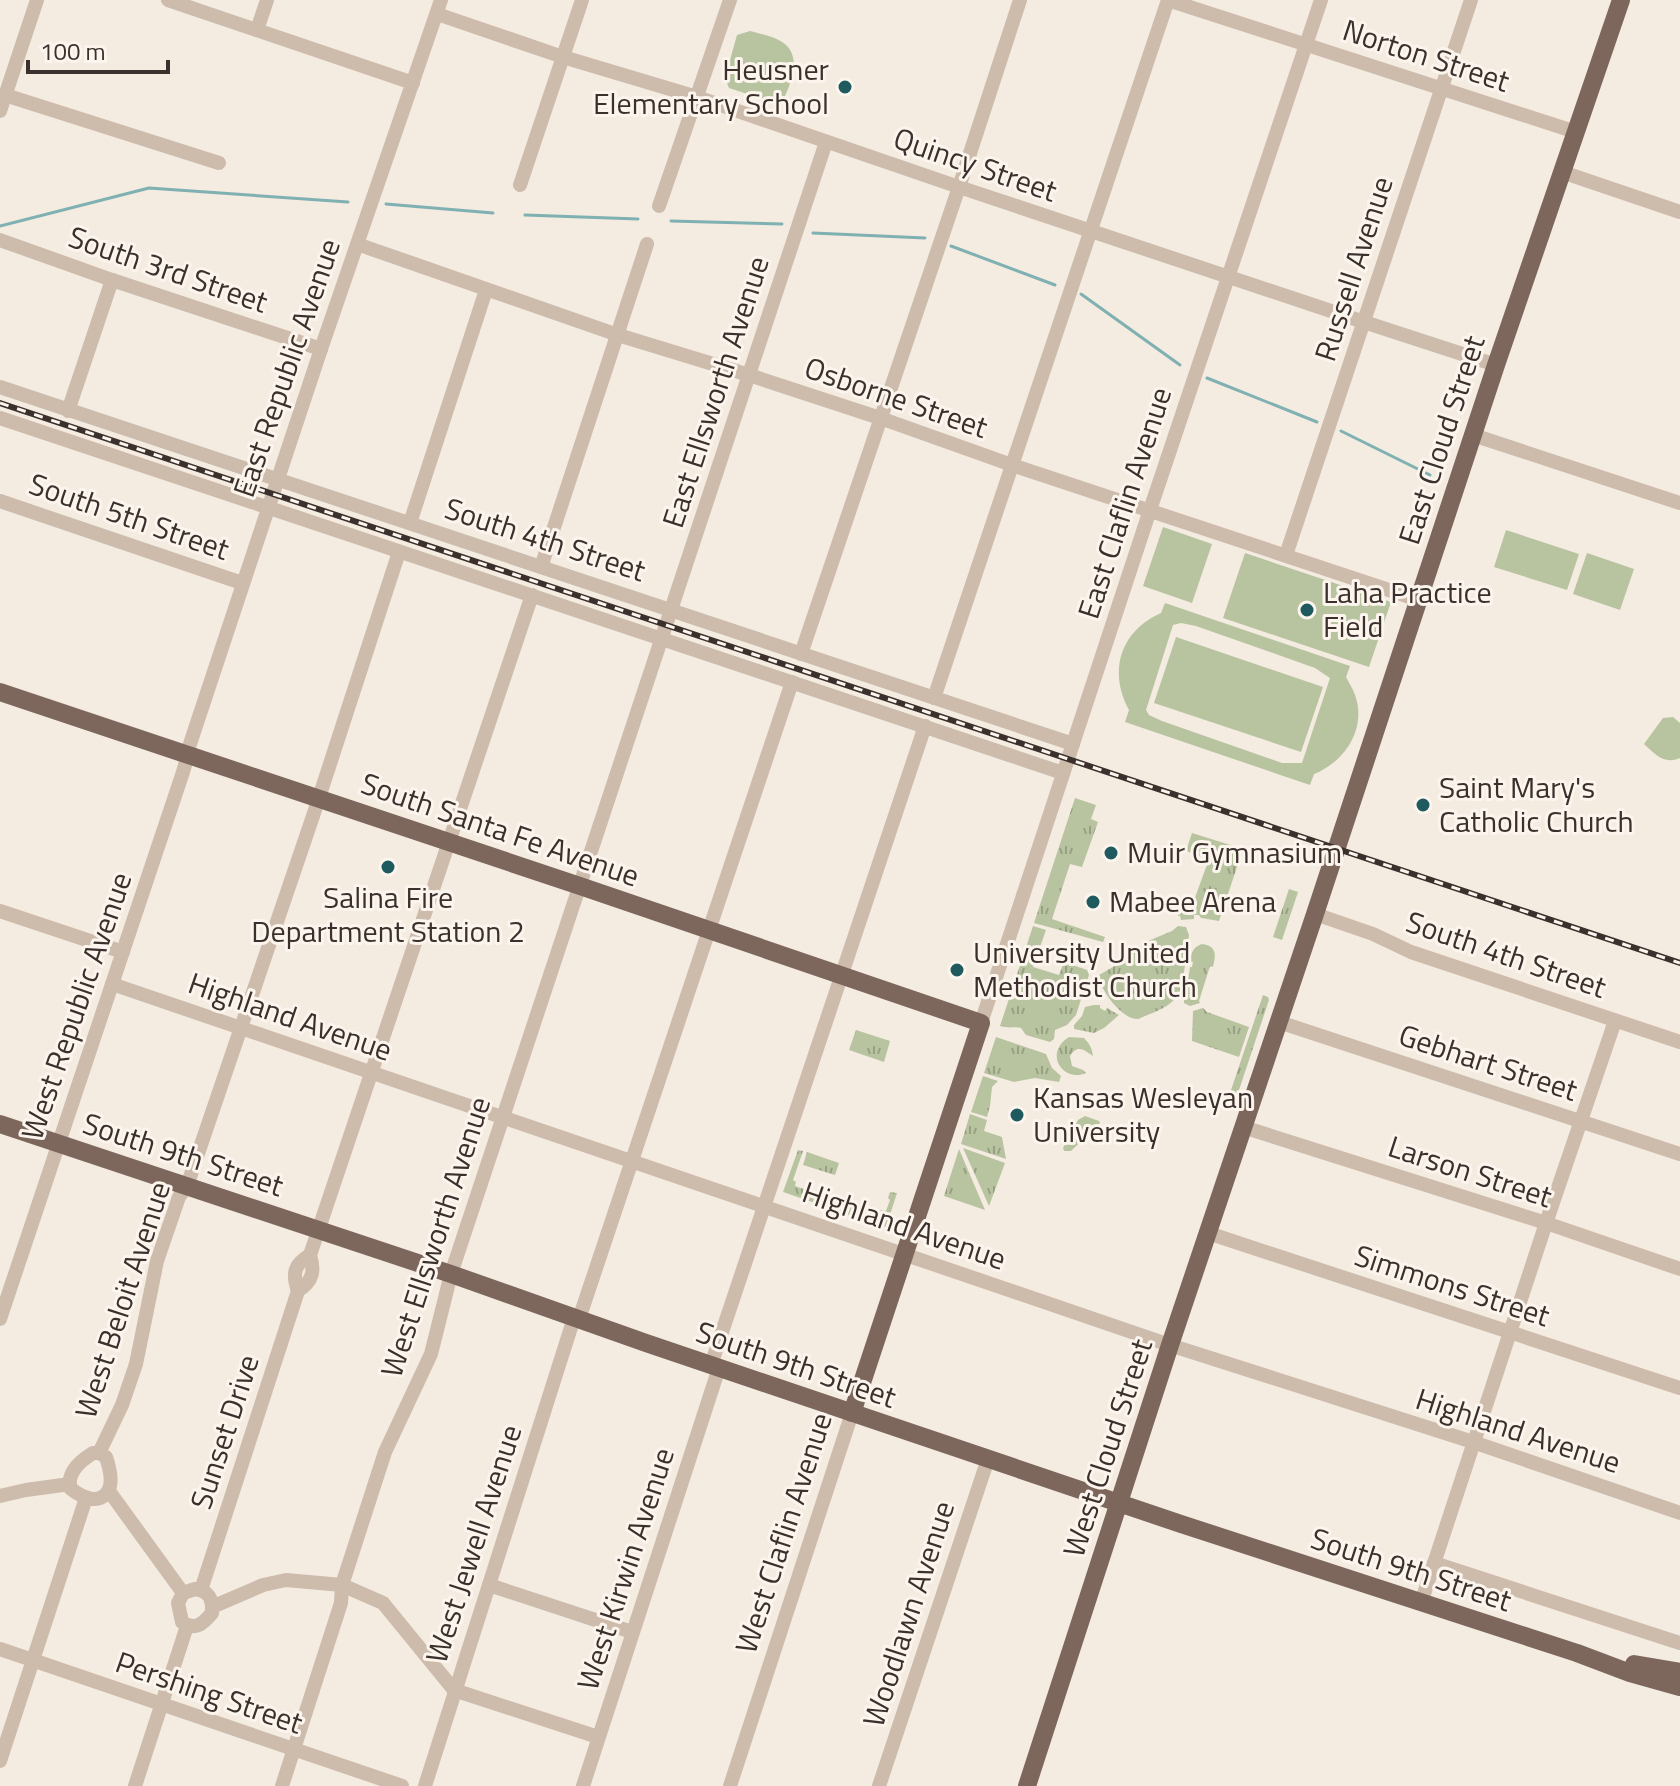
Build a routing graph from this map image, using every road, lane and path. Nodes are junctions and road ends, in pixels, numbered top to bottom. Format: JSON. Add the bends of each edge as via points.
{"nodes":[{"id":1,"x":37,"y":0,"type":"edge"},
{"id":2,"x":168,"y":0,"type":"edge"},
{"id":3,"x":267,"y":0,"type":"edge"},
{"id":4,"x":582,"y":0,"type":"edge"},
{"id":5,"x":730,"y":0,"type":"edge"},
{"id":6,"x":1020,"y":0,"type":"edge"},
{"id":7,"x":1168,"y":0,"type":"edge"},
{"id":8,"x":1321,"y":0,"type":"edge"},
{"id":9,"x":1471,"y":0,"type":"edge"},
{"id":10,"x":1621,"y":0,"type":"edge"},
{"id":11,"x":439,"y":7,"type":"edge"},
{"id":12,"x":257,"y":30,"type":"junction"},
{"id":13,"x":1306,"y":45,"type":"junction"},
{"id":14,"x":563,"y":57,"type":"junction"},
{"id":15,"x":413,"y":83,"type":"junction"},
{"id":16,"x":1441,"y":89,"type":"junction"},
{"id":17,"x":5,"y":95,"type":"junction"},
{"id":18,"x":697,"y":97,"type":"junction"},
{"id":19,"x":0,"y":111,"type":"edge"},
{"id":20,"x":1576,"y":132,"type":"junction"},
{"id":21,"x":826,"y":142,"type":"junction"},
{"id":22,"x":219,"y":163,"type":"dead end"},
{"id":23,"x":1562,"y":172,"type":"junction"},
{"id":24,"x":520,"y":185,"type":"dead end"},
{"id":25,"x":959,"y":187,"type":"junction"},
{"id":26,"x":659,"y":206,"type":"dead end"},
{"id":27,"x":1680,"y":212,"type":"edge"},
{"id":28,"x":1090,"y":231,"type":"junction"},
{"id":29,"x":0,"y":240,"type":"edge"},
{"id":30,"x":357,"y":244,"type":"junction"},
{"id":31,"x":647,"y":244,"type":"dead end"},
{"id":32,"x":1227,"y":277,"type":"junction"},
{"id":33,"x":112,"y":280,"type":"junction"},
{"id":34,"x":486,"y":290,"type":"junction"},
{"id":35,"x":1364,"y":322,"type":"junction"},
{"id":36,"x":618,"y":335,"type":"junction"},
{"id":37,"x":321,"y":349,"type":"junction"},
{"id":38,"x":1496,"y":365,"type":"junction"},
{"id":39,"x":749,"y":375,"type":"junction"},
{"id":40,"x":0,"y":387,"type":"edge"},
{"id":41,"x":68,"y":411,"type":"junction"},
{"id":42,"x":0,"y":418,"type":"edge"},
{"id":43,"x":880,"y":418,"type":"junction"},
{"id":44,"x":1473,"y":435,"type":"junction"},
{"id":45,"x":1012,"y":465,"type":"junction"},
{"id":46,"x":277,"y":478,"type":"junction"},
{"id":47,"x":1679,"y":497,"type":"edge"},
{"id":48,"x":0,"y":501,"type":"edge"},
{"id":49,"x":267,"y":508,"type":"junction"},
{"id":50,"x":1150,"y":510,"type":"junction"},
{"id":51,"x":410,"y":523,"type":"junction"},
{"id":52,"x":399,"y":552,"type":"junction"},
{"id":53,"x":1286,"y":555,"type":"junction"},
{"id":54,"x":541,"y":567,"type":"junction"},
{"id":55,"x":242,"y":583,"type":"junction"},
{"id":56,"x":532,"y":595,"type":"junction"},
{"id":57,"x":1419,"y":600,"type":"junction"},
{"id":58,"x":672,"y":610,"type":"junction"},
{"id":59,"x":662,"y":639,"type":"junction"},
{"id":60,"x":801,"y":654,"type":"junction"},
{"id":61,"x":792,"y":682,"type":"junction"},
{"id":62,"x":0,"y":692,"type":"edge"},
{"id":63,"x":934,"y":698,"type":"junction"},
{"id":64,"x":925,"y":726,"type":"junction"},
{"id":65,"x":1073,"y":744,"type":"junction"},
{"id":66,"x":188,"y":755,"type":"junction"},
{"id":67,"x":1063,"y":773,"type":"junction"},
{"id":68,"x":318,"y":799,"type":"junction"},
{"id":69,"x":449,"y":842,"type":"junction"},
{"id":70,"x":580,"y":886,"type":"junction"},
{"id":71,"x":0,"y":911,"type":"edge"},
{"id":72,"x":1315,"y":914,"type":"junction"},
{"id":73,"x":710,"y":931,"type":"junction"},
{"id":74,"x":123,"y":952,"type":"junction"},
{"id":75,"x":841,"y":976,"type":"junction"},
{"id":76,"x":112,"y":984,"type":"junction"},
{"id":77,"x":1615,"y":1021,"type":"junction"},
{"id":78,"x":1279,"y":1022,"type":"junction"},
{"id":79,"x":981,"y":1023,"type":"junction"},
{"id":80,"x":242,"y":1027,"type":"junction"},
{"id":81,"x":1680,"y":1042,"type":"edge"},
{"id":82,"x":372,"y":1072,"type":"junction"},
{"id":83,"x":504,"y":1117,"type":"junction"},
{"id":84,"x":1581,"y":1121,"type":"junction"},
{"id":85,"x":0,"y":1124,"type":"edge"},
{"id":86,"x":1243,"y":1127,"type":"junction"},
{"id":87,"x":58,"y":1143,"type":"junction"},
{"id":88,"x":1680,"y":1154,"type":"edge"},
{"id":89,"x":632,"y":1161,"type":"junction"},
{"id":90,"x":187,"y":1186,"type":"junction"},
{"id":91,"x":764,"y":1205,"type":"junction"},
{"id":92,"x":1546,"y":1223,"type":"junction"},
{"id":93,"x":318,"y":1230,"type":"junction"},
{"id":94,"x":1208,"y":1233,"type":"junction"},
{"id":95,"x":906,"y":1254,"type":"junction"},
{"id":96,"x":1680,"y":1269,"type":"edge"},
{"id":97,"x":451,"y":1274,"type":"junction"},
{"id":98,"x":7,"y":1277,"type":"edge"},
{"id":99,"x":577,"y":1318,"type":"junction"},
{"id":100,"x":0,"y":1319,"type":"edge"},
{"id":101,"x":1510,"y":1332,"type":"junction"},
{"id":102,"x":1170,"y":1345,"type":"junction"},
{"id":103,"x":715,"y":1367,"type":"junction"},
{"id":104,"x":1680,"y":1388,"type":"edge"},
{"id":105,"x":852,"y":1413,"type":"junction"},
{"id":106,"x":1473,"y":1442,"type":"junction"},
{"id":107,"x":99,"y":1453,"type":"junction"},
{"id":108,"x":988,"y":1459,"type":"junction"},
{"id":109,"x":70,"y":1484,"type":"junction"},
{"id":110,"x":109,"y":1491,"type":"junction"},
{"id":111,"x":0,"y":1496,"type":"edge"},
{"id":112,"x":86,"y":1498,"type":"junction"},
{"id":113,"x":1119,"y":1503,"type":"junction"},
{"id":114,"x":1680,"y":1513,"type":"edge"},
{"id":115,"x":1434,"y":1563,"type":"junction"},
{"id":116,"x":342,"y":1585,"type":"junction"},
{"id":117,"x":489,"y":1585,"type":"junction"},
{"id":118,"x":201,"y":1590,"type":"junction"},
{"id":119,"x":183,"y":1593,"type":"junction"},
{"id":120,"x":1421,"y":1603,"type":"junction"},
{"id":121,"x":212,"y":1607,"type":"junction"},
{"id":122,"x":187,"y":1626,"type":"junction"},
{"id":123,"x":632,"y":1632,"type":"junction"},
{"id":124,"x":1680,"y":1643,"type":"edge"},
{"id":125,"x":0,"y":1649,"type":"edge"},
{"id":126,"x":1577,"y":1653,"type":"junction"},
{"id":127,"x":33,"y":1660,"type":"junction"},
{"id":128,"x":1680,"y":1672,"type":"edge"},
{"id":129,"x":1680,"y":1687,"type":"edge"},
{"id":130,"x":454,"y":1690,"type":"junction"},
{"id":131,"x":162,"y":1705,"type":"junction"},
{"id":132,"x":598,"y":1737,"type":"junction"},
{"id":133,"x":294,"y":1749,"type":"junction"},
{"id":134,"x":0,"y":1761,"type":"edge"},
{"id":135,"x":135,"y":1786,"type":"edge"},
{"id":136,"x":282,"y":1786,"type":"edge"},
{"id":137,"x":402,"y":1786,"type":"edge"},
{"id":138,"x":425,"y":1786,"type":"edge"},
{"id":139,"x":583,"y":1786,"type":"edge"},
{"id":140,"x":730,"y":1786,"type":"edge"},
{"id":141,"x":879,"y":1786,"type":"edge"},
{"id":142,"x":1027,"y":1786,"type":"edge"}],
"edges":[{"from":1,"to":17,"type":"street"},
{"from":2,"to":12,"type":"street"},
{"from":3,"to":12,"type":"street"},
{"from":4,"to":14,"type":"street"},
{"from":5,"to":18,"type":"street"},
{"from":6,"to":25,"type":"street"},
{"from":7,"to":13,"type":"street","name":"Norton Street"},
{"from":7,"to":28,"type":"street"},
{"from":8,"to":13,"type":"street","name":"East Claflin Avenue"},
{"from":9,"to":16,"type":"street","name":"Russell Avenue"},
{"from":10,"to":20,"type":"main road","name":"East Cloud Street"},
{"from":11,"to":14,"type":"street","name":"Quincy Street"},
{"from":11,"to":15,"type":"street","name":"East Republic Avenue"},
{"from":12,"to":15,"type":"street"},
{"from":13,"to":16,"type":"street","name":"Norton Street"},
{"from":13,"to":32,"type":"street","name":"East Claflin Avenue"},
{"from":14,"to":18,"type":"street","name":"Quincy Street"},
{"from":14,"to":24,"type":"street"},
{"from":15,"to":30,"type":"street","name":"East Republic Avenue"},
{"from":16,"to":20,"type":"street","name":"Norton Street"},
{"from":16,"to":35,"type":"street","name":"Russell Avenue"},
{"from":17,"to":19,"type":"street"},
{"from":17,"to":22,"type":"street"},
{"from":18,"to":21,"type":"street","name":"Quincy Street"},
{"from":18,"to":26,"type":"street"},
{"from":20,"to":23,"type":"main road","name":"East Cloud Street"},
{"from":21,"to":25,"type":"street","name":"Quincy Street"},
{"from":21,"to":39,"type":"street","name":"East Ellsworth Avenue"},
{"from":23,"to":27,"type":"street"},
{"from":23,"to":38,"type":"main road","name":"East Cloud Street"},
{"from":25,"to":28,"type":"street","name":"Quincy Street"},
{"from":25,"to":43,"type":"street"},
{"from":28,"to":32,"type":"street","name":"Quincy Street"},
{"from":28,"to":45,"type":"street"},
{"from":29,"to":33,"type":"street","name":"South 3rd Street"},
{"from":30,"to":34,"type":"street","name":"Osborne Street"},
{"from":30,"to":37,"type":"street","name":"East Republic Avenue"},
{"from":31,"to":36,"type":"street"},
{"from":32,"to":35,"type":"street","name":"Quincy Street"},
{"from":32,"to":50,"type":"street","name":"East Claflin Avenue"},
{"from":33,"to":37,"type":"street","name":"South 3rd Street"},
{"from":33,"to":41,"type":"street"},
{"from":34,"to":36,"type":"street","name":"Osborne Street"},
{"from":34,"to":51,"type":"street"},
{"from":35,"to":38,"type":"street","name":"Quincy Street"},
{"from":35,"to":53,"type":"street","name":"Russell Avenue"},
{"from":36,"to":39,"type":"street","name":"Osborne Street"},
{"from":36,"to":54,"type":"street"},
{"from":37,"to":46,"type":"street","name":"East Republic Avenue"},
{"from":38,"to":44,"type":"main road","name":"East Cloud Street"},
{"from":39,"to":43,"type":"street","name":"Osborne Street"},
{"from":39,"to":58,"type":"street","name":"East Ellsworth Avenue"},
{"from":40,"to":41,"type":"street","name":"South 4th Street"},
{"from":41,"to":46,"type":"street","name":"South 4th Street"},
{"from":42,"to":49,"type":"street","name":"South 4th Street"},
{"from":43,"to":45,"type":"street","name":"Osborne Street"},
{"from":43,"to":60,"type":"street"},
{"from":44,"to":47,"type":"street"},
{"from":44,"to":57,"type":"main road","name":"East Cloud Street"},
{"from":45,"to":50,"type":"street","name":"Osborne Street"},
{"from":45,"to":63,"type":"street"},
{"from":46,"to":49,"type":"street","name":"East Republic Avenue"},
{"from":46,"to":51,"type":"street","name":"South 4th Street"},
{"from":48,"to":55,"type":"street","name":"South 5th Street"},
{"from":49,"to":52,"type":"street","name":"South 4th Street"},
{"from":49,"to":55,"type":"street","name":"East Republic Avenue"},
{"from":50,"to":53,"type":"street","name":"Osborne Street"},
{"from":50,"to":65,"type":"street","name":"East Claflin Avenue"},
{"from":51,"to":54,"type":"street","name":"South 4th Street"},
{"from":52,"to":56,"type":"street","name":"South 4th Street"},
{"from":52,"to":68,"type":"street","name":"West Beloit Avenue"},
{"from":53,"to":57,"type":"street","name":"Osborne Street"},
{"from":54,"to":58,"type":"street","name":"South 4th Street"},
{"from":55,"to":66,"type":"street","name":"East Republic Avenue"},
{"from":56,"to":59,"type":"street","name":"South 4th Street"},
{"from":56,"to":69,"type":"street","name":"Sunset Drive"},
{"from":57,"to":72,"type":"main road","name":"East Cloud Street"},
{"from":58,"to":59,"type":"street","name":"East Ellsworth Avenue"},
{"from":58,"to":60,"type":"street","name":"South 4th Street"},
{"from":59,"to":61,"type":"street","name":"South 4th Street"},
{"from":59,"to":70,"type":"street","name":"East Ellsworth Avenue"},
{"from":60,"to":63,"type":"street","name":"South 4th Street"},
{"from":61,"to":64,"type":"street","name":"South 4th Street"},
{"from":61,"to":73,"type":"street","name":"West Jewell Avenue"},
{"from":62,"to":66,"type":"main road","name":"South Santa Fe Avenue"},
{"from":63,"to":65,"type":"street","name":"South 4th Street"},
{"from":64,"to":67,"type":"street","name":"South 4th Street"},
{"from":64,"to":75,"type":"street","name":"West Kirwin Avenue"},
{"from":65,"to":67,"type":"street","name":"East Claflin Avenue"},
{"from":66,"to":68,"type":"main road","name":"South Santa Fe Avenue"},
{"from":66,"to":74,"type":"street","name":"West Republic Avenue"},
{"from":67,"to":79,"type":"street","name":"East Claflin Avenue"},
{"from":68,"to":69,"type":"main road","name":"South Santa Fe Avenue"},
{"from":68,"to":80,"type":"street","name":"West Beloit Avenue"},
{"from":69,"to":70,"type":"main road","name":"South Santa Fe Avenue"},
{"from":69,"to":82,"type":"street","name":"Sunset Drive"},
{"from":70,"to":73,"type":"main road","name":"South Santa Fe Avenue"},
{"from":70,"to":83,"type":"street","name":"West Ellsworth Avenue"},
{"from":71,"to":74,"type":"street"},
{"from":72,"to":77,"type":"street","name":"South 4th Street"},
{"from":72,"to":78,"type":"main road","name":"East Cloud Street"},
{"from":73,"to":75,"type":"main road","name":"South Santa Fe Avenue"},
{"from":73,"to":89,"type":"street","name":"West Jewell Avenue"},
{"from":74,"to":76,"type":"street","name":"West Republic Avenue"},
{"from":75,"to":79,"type":"main road","name":"South Santa Fe Avenue"},
{"from":75,"to":91,"type":"street","name":"West Kirwin Avenue"},
{"from":76,"to":80,"type":"street","name":"Highland Avenue"},
{"from":76,"to":87,"type":"street","name":"West Republic Avenue"},
{"from":77,"to":81,"type":"street","name":"South 4th Street"},
{"from":77,"to":84,"type":"street"},
{"from":78,"to":84,"type":"street","name":"Gebhart Street"},
{"from":78,"to":86,"type":"main road","name":"East Cloud Street"},
{"from":79,"to":95,"type":"main road","name":"West Claflin Avenue"},
{"from":80,"to":82,"type":"street","name":"Highland Avenue"},
{"from":80,"to":90,"type":"street","name":"West Beloit Avenue"},
{"from":82,"to":83,"type":"street","name":"Highland Avenue"},
{"from":82,"to":93,"type":"street","name":"Sunset Drive"},
{"from":83,"to":89,"type":"street","name":"Highland Avenue"},
{"from":83,"to":97,"type":"street","name":"West Ellsworth Avenue"},
{"from":84,"to":88,"type":"street","name":"Gebhart Street"},
{"from":84,"to":92,"type":"street"},
{"from":85,"to":87,"type":"main road","name":"South 9th Street"},
{"from":86,"to":92,"type":"street","name":"Larson Street"},
{"from":86,"to":94,"type":"main road","name":"West Cloud Street"},
{"from":87,"to":90,"type":"main road","name":"South 9th Street"},
{"from":87,"to":98,"type":"street","name":"West Republic Avenue"},
{"from":89,"to":91,"type":"street","name":"Highland Avenue"},
{"from":89,"to":99,"type":"street","name":"West Jewell Avenue"},
{"from":90,"to":93,"type":"main road","name":"South 9th Street"},
{"from":90,"to":107,"type":"street","name":"West Beloit Avenue","via":[[157,1261],[136,1364]]},
{"from":91,"to":95,"type":"street","name":"Highland Avenue"},
{"from":91,"to":103,"type":"street","name":"West Kirwin Avenue"},
{"from":92,"to":96,"type":"street","name":"Larson Street"},
{"from":92,"to":101,"type":"street"},
{"from":93,"to":97,"type":"main road","name":"South 9th Street"},
{"from":93,"to":118,"type":"street","name":"Sunset Drive","via":[[310,1255],[295,1270],[298,1291]]},
{"from":94,"to":101,"type":"street","name":"Simmons Street"},
{"from":94,"to":102,"type":"main road","name":"West Cloud Street"},
{"from":95,"to":102,"type":"street","name":"Highland Avenue"},
{"from":95,"to":105,"type":"main road","name":"West Claflin Avenue"},
{"from":97,"to":99,"type":"main road","name":"South 9th Street"},
{"from":97,"to":116,"type":"street","name":"West Ellsworth Avenue","via":[[431,1354],[385,1452]]},
{"from":98,"to":100,"type":"street","name":"West Republic Avenue"},
{"from":99,"to":103,"type":"main road","name":"South 9th Street"},
{"from":99,"to":117,"type":"street","name":"West Jewell Avenue"},
{"from":101,"to":104,"type":"street","name":"Simmons Street"},
{"from":101,"to":106,"type":"street"},
{"from":102,"to":106,"type":"street","name":"Highland Avenue"},
{"from":102,"to":113,"type":"main road","name":"West Cloud Street"},
{"from":103,"to":105,"type":"main road","name":"South 9th Street"},
{"from":103,"to":123,"type":"street","name":"West Kirwin Avenue"},
{"from":105,"to":108,"type":"main road","name":"South 9th Street"},
{"from":105,"to":140,"type":"street","name":"West Claflin Avenue"},
{"from":106,"to":114,"type":"street","name":"Highland Avenue"},
{"from":106,"to":115,"type":"street"},
{"from":107,"to":109,"type":"street","via":[[71,1473]]},
{"from":107,"to":110,"type":"street","via":[[106,1457]]},
{"from":108,"to":113,"type":"main road","name":"South 9th Street"},
{"from":108,"to":141,"type":"street","name":"Woodlawn Avenue"},
{"from":109,"to":111,"type":"street"},
{"from":109,"to":112,"type":"street"},
{"from":110,"to":112,"type":"street","via":[[97,1499]]},
{"from":110,"to":119,"type":"street"},
{"from":112,"to":127,"type":"street"},
{"from":113,"to":120,"type":"main road","name":"South 9th Street"},
{"from":113,"to":142,"type":"main road","name":"West Cloud Street"},
{"from":115,"to":120,"type":"street"},
{"from":115,"to":124,"type":"street"},
{"from":116,"to":121,"type":"street","via":[[286,1580]]},
{"from":116,"to":130,"type":"street","via":[[383,1603]]},
{"from":116,"to":133,"type":"street","name":"West Ellsworth Avenue","via":[[341,1603]]},
{"from":117,"to":123,"type":"street"},
{"from":117,"to":130,"type":"street","name":"West Jewell Avenue"},
{"from":118,"to":119,"type":"street"},
{"from":118,"to":121,"type":"street"},
{"from":119,"to":122,"type":"street","via":[[178,1610]]},
{"from":120,"to":126,"type":"main road","name":"South 9th Street"},
{"from":121,"to":122,"type":"street","via":[[199,1626]]},
{"from":122,"to":131,"type":"street"},
{"from":123,"to":132,"type":"street","name":"West Kirwin Avenue"},
{"from":125,"to":127,"type":"street","name":"Pershing Street"},
{"from":126,"to":128,"type":"main road","name":"South 9th Street"},
{"from":126,"to":129,"type":"main road","name":"South 9th Street"},
{"from":127,"to":131,"type":"street","name":"Pershing Street"},
{"from":127,"to":134,"type":"street"},
{"from":130,"to":132,"type":"street"},
{"from":130,"to":138,"type":"street","name":"West Jewell Avenue"},
{"from":131,"to":133,"type":"street","name":"Pershing Street"},
{"from":131,"to":135,"type":"street"},
{"from":132,"to":139,"type":"street","name":"West Kirwin Avenue"},
{"from":133,"to":136,"type":"street","name":"West Ellsworth Avenue"},
{"from":133,"to":137,"type":"street","name":"Pershing Street"}]}
